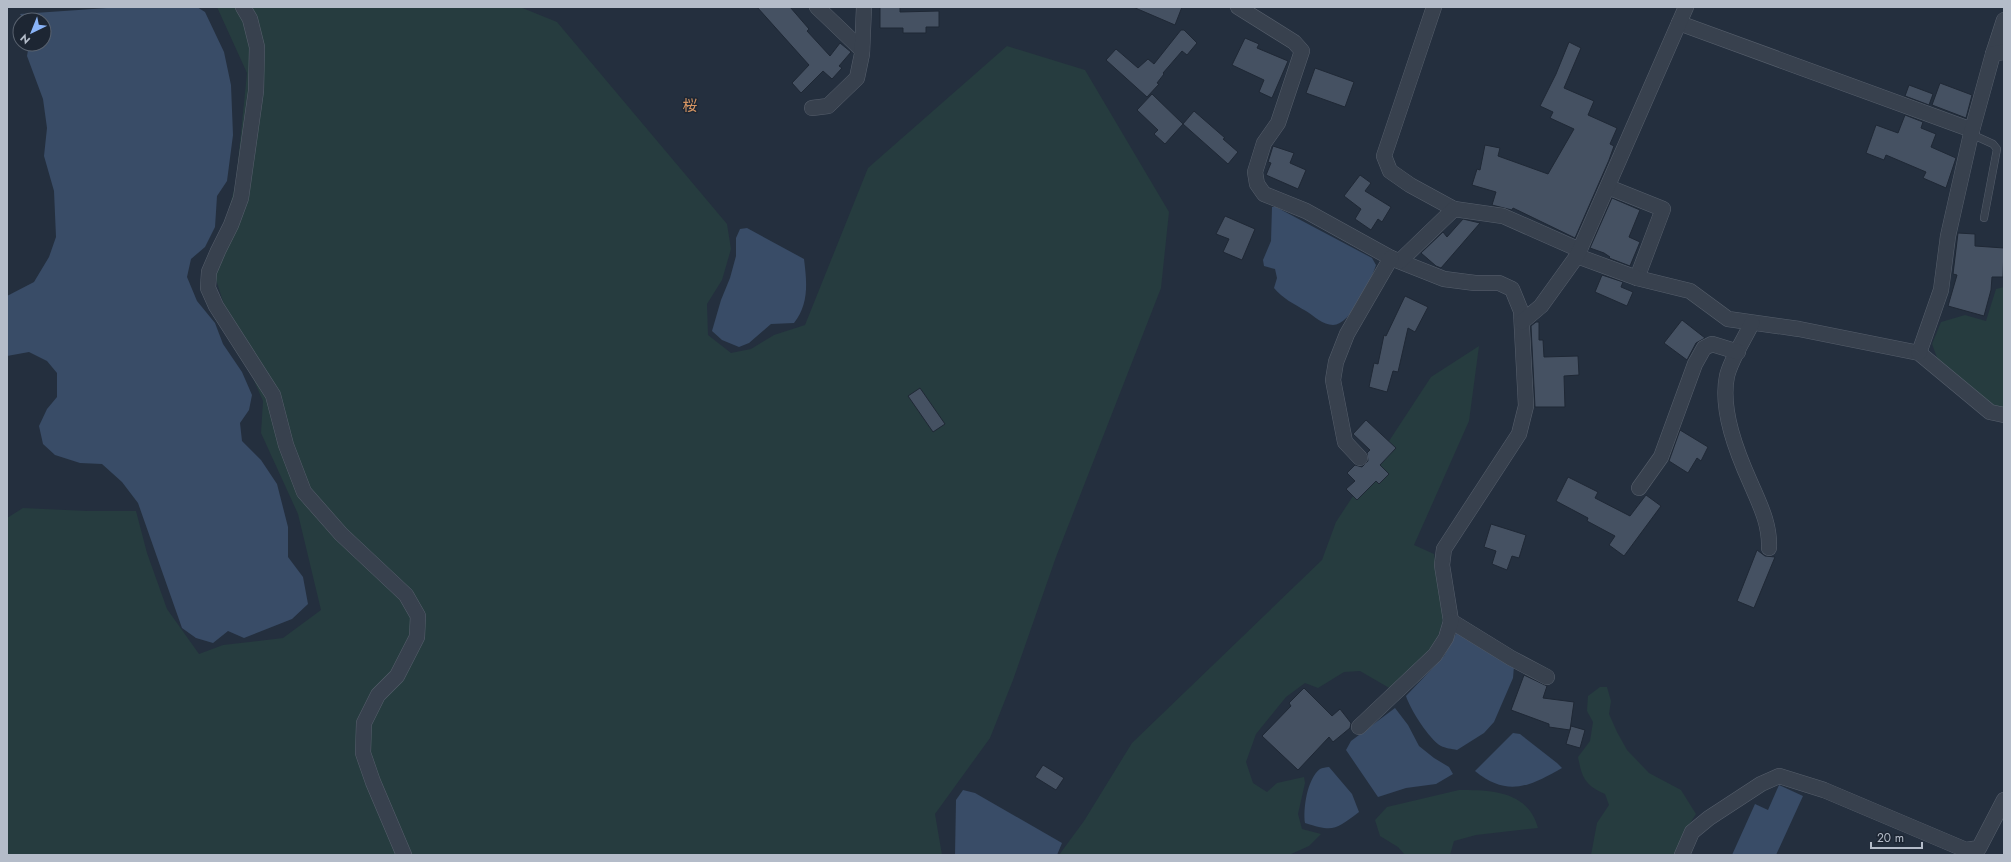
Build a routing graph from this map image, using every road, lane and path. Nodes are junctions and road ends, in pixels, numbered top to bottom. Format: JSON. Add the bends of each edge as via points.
{"nodes":[{"id":1,"x":243,"y":7,"type":"edge"},
{"id":2,"x":817,"y":7,"type":"edge"},
{"id":3,"x":864,"y":7,"type":"edge"},
{"id":4,"x":1238,"y":7,"type":"edge"},
{"id":5,"x":1434,"y":7,"type":"edge"},
{"id":6,"x":1686,"y":7,"type":"edge"},
{"id":7,"x":2004,"y":20,"type":"edge"},
{"id":8,"x":1679,"y":23,"type":"junction"},
{"id":9,"x":862,"y":50,"type":"junction"},
{"id":10,"x":1998,"y":53,"type":"edge"},
{"id":11,"x":812,"y":108,"type":"dead end"},
{"id":12,"x":1972,"y":132,"type":"junction"},
{"id":13,"x":1608,"y":187,"type":"junction"},
{"id":14,"x":1454,"y":209,"type":"junction"},
{"id":15,"x":1984,"y":218,"type":"dead end"},
{"id":16,"x":1579,"y":253,"type":"junction"},
{"id":17,"x":1395,"y":259,"type":"junction"},
{"id":18,"x":1637,"y":278,"type":"junction"},
{"id":19,"x":1522,"y":322,"type":"junction"},
{"id":20,"x":1752,"y":323,"type":"junction"},
{"id":21,"x":1738,"y":352,"type":"junction"},
{"id":22,"x":1919,"y":353,"type":"junction"},
{"id":23,"x":2004,"y":415,"type":"edge"},
{"id":24,"x":1360,"y":458,"type":"dead end"},
{"id":25,"x":1639,"y":488,"type":"dead end"},
{"id":26,"x":1769,"y":548,"type":"dead end"},
{"id":27,"x":1451,"y":621,"type":"junction"},
{"id":28,"x":1547,"y":677,"type":"dead end"},
{"id":29,"x":1359,"y":727,"type":"dead end"},
{"id":30,"x":2004,"y":800,"type":"edge"},
{"id":31,"x":404,"y":855,"type":"edge"},
{"id":32,"x":1682,"y":855,"type":"edge"}],
"edges":[{"from":1,"to":31,"type":"street","via":[[250,19],[257,47],[256,91],[241,198],[209,272],[208,288],[216,306],[273,395],[286,445],[304,492],[341,534],[406,596],[418,616],[417,637],[397,676],[378,695],[364,723],[363,753]]},
{"from":2,"to":9,"type":"street"},
{"from":3,"to":9,"type":"street"},
{"from":4,"to":17,"type":"street","via":[[1294,42],[1302,51],[1278,123],[1264,143],[1255,172],[1257,184],[1264,194],[1306,211]]},
{"from":5,"to":14,"type":"street","via":[[1384,156],[1390,171]]},
{"from":6,"to":8,"type":"street"},
{"from":7,"to":10,"type":"street"},
{"from":8,"to":12,"type":"street"},
{"from":8,"to":13,"type":"street"},
{"from":9,"to":11,"type":"street","via":[[857,78],[828,106]]},
{"from":10,"to":12,"type":"street"},
{"from":12,"to":15,"type":"lane","via":[[1997,149]]},
{"from":12,"to":22,"type":"street","via":[[1948,236],[1941,290]]},
{"from":13,"to":16,"type":"street"},
{"from":13,"to":18,"type":"street","via":[[1663,209]]},
{"from":14,"to":16,"type":"street","via":[[1502,216]]},
{"from":14,"to":17,"type":"street"},
{"from":16,"to":18,"type":"street"},
{"from":16,"to":19,"type":"street","via":[[1541,306]]},
{"from":17,"to":19,"type":"street","via":[[1444,279],[1499,283],[1512,290],[1521,311]]},
{"from":17,"to":24,"type":"street","via":[[1347,334],[1336,362],[1333,380],[1346,442]]},
{"from":18,"to":20,"type":"street","via":[[1690,291],[1728,319]]},
{"from":19,"to":27,"type":"street","via":[[1526,406],[1519,434],[1444,549],[1442,565]]},
{"from":20,"to":21,"type":"street"},
{"from":20,"to":22,"type":"street","via":[[1799,329]]},
{"from":21,"to":25,"type":"street","via":[[1712,344],[1704,348],[1695,364],[1661,457]]},
{"from":21,"to":26,"type":"street","via":[[1728,374],[1724,397],[1739,457],[1763,511],[1769,533]]},
{"from":22,"to":23,"type":"street","via":[[1990,412]]},
{"from":27,"to":28,"type":"street"},
{"from":27,"to":29,"type":"street","via":[[1446,638],[1435,655]]},
{"from":30,"to":32,"type":"street","via":[[1979,848],[1966,850],[1824,790],[1779,776],[1760,784],[1692,832]]}]}
